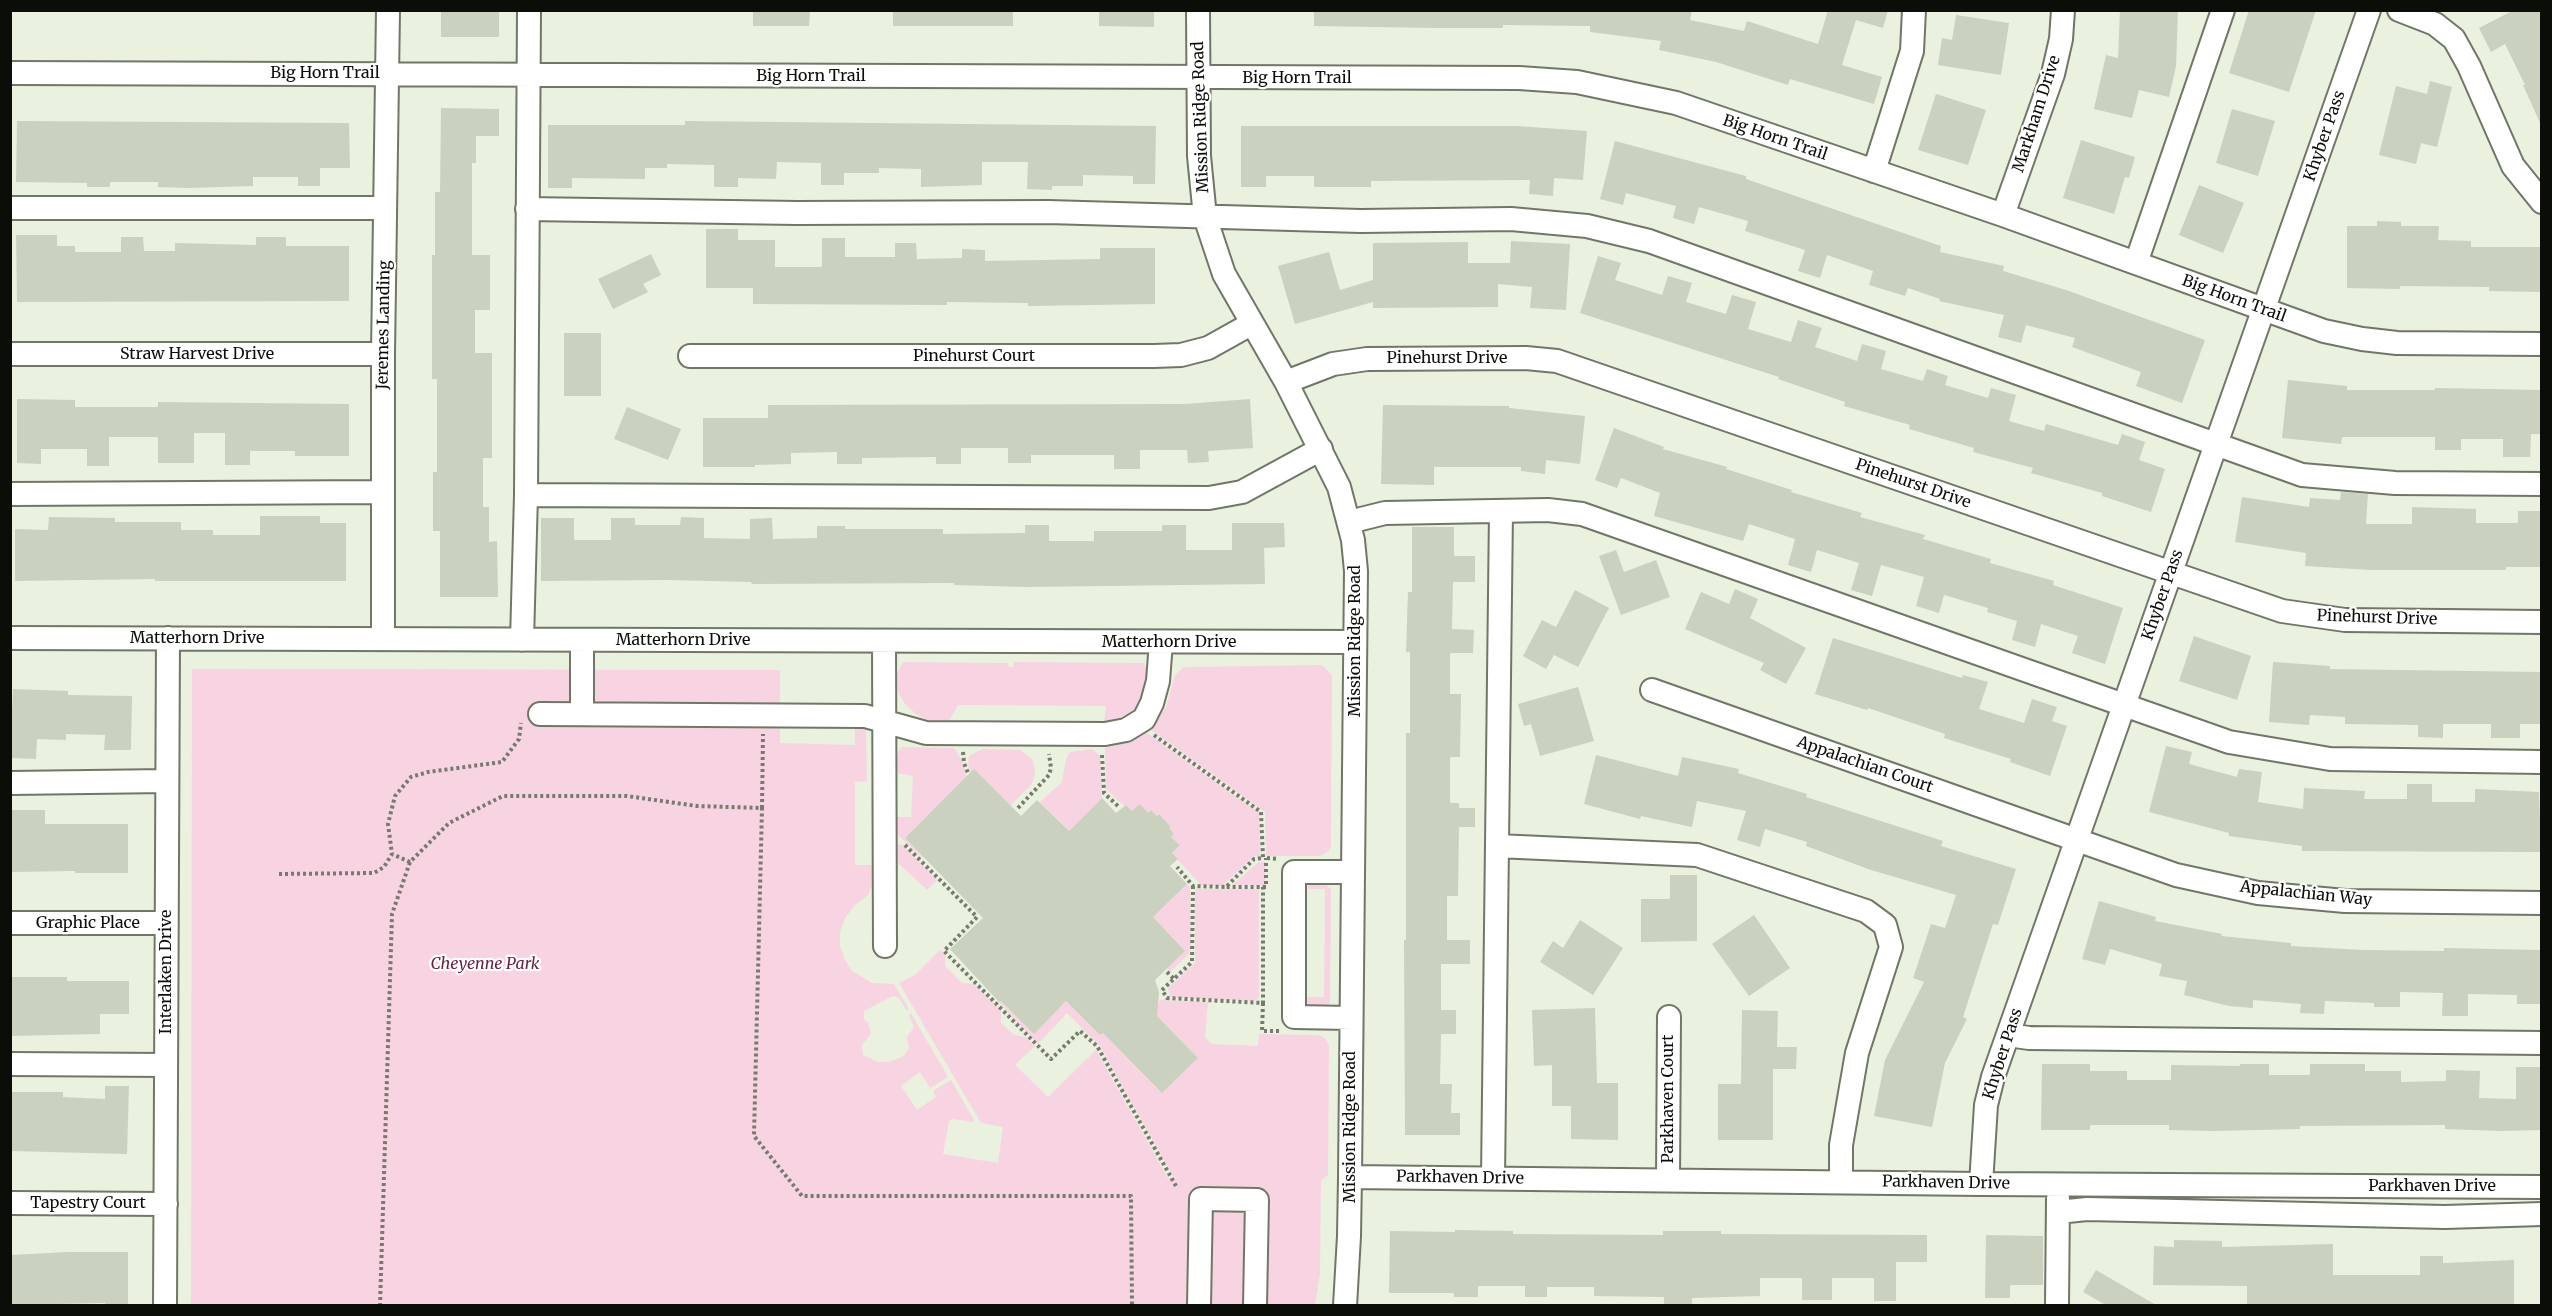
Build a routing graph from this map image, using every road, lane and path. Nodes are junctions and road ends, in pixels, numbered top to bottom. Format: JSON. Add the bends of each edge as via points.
{"nodes":[{"id":1,"x":388,"y":10,"type":"edge"},
{"id":2,"x":528,"y":10,"type":"edge"},
{"id":3,"x":1198,"y":10,"type":"edge"},
{"id":4,"x":1914,"y":10,"type":"edge"},
{"id":5,"x":2063,"y":10,"type":"edge"},
{"id":6,"x":2223,"y":10,"type":"edge"},
{"id":7,"x":2369,"y":10,"type":"edge"},
{"id":8,"x":2399,"y":10,"type":"edge"},
{"id":9,"x":10,"y":73,"type":"edge"},
{"id":10,"x":387,"y":73,"type":"junction"},
{"id":11,"x":527,"y":74,"type":"junction"},
{"id":12,"x":1199,"y":78,"type":"junction"},
{"id":13,"x":1874,"y":171,"type":"junction"},
{"id":14,"x":2541,"y":202,"type":"edge"},
{"id":15,"x":10,"y":208,"type":"edge"},
{"id":16,"x":385,"y":208,"type":"junction"},
{"id":17,"x":527,"y":209,"type":"junction"},
{"id":18,"x":2003,"y":215,"type":"junction"},
{"id":19,"x":1205,"y":217,"type":"junction"},
{"id":20,"x":2136,"y":263,"type":"junction"},
{"id":21,"x":2264,"y":310,"type":"junction"},
{"id":22,"x":1251,"y":324,"type":"junction"},
{"id":23,"x":2541,"y":344,"type":"edge"},
{"id":24,"x":10,"y":354,"type":"edge"},
{"id":25,"x":383,"y":354,"type":"junction"},
{"id":26,"x":690,"y":356,"type":"dead end"},
{"id":27,"x":1286,"y":382,"type":"junction"},
{"id":28,"x":2217,"y":442,"type":"junction"},
{"id":29,"x":1321,"y":449,"type":"junction"},
{"id":30,"x":2541,"y":484,"type":"edge"},
{"id":31,"x":383,"y":492,"type":"junction"},
{"id":32,"x":10,"y":494,"type":"edge"},
{"id":33,"x":526,"y":495,"type":"junction"},
{"id":34,"x":1501,"y":511,"type":"junction"},
{"id":35,"x":1349,"y":522,"type":"junction"},
{"id":36,"x":2171,"y":574,"type":"junction"},
{"id":37,"x":2541,"y":622,"type":"edge"},
{"id":38,"x":10,"y":638,"type":"edge"},
{"id":39,"x":168,"y":638,"type":"junction"},
{"id":40,"x":383,"y":639,"type":"junction"},
{"id":41,"x":522,"y":640,"type":"junction"},
{"id":42,"x":582,"y":640,"type":"junction"},
{"id":43,"x":884,"y":641,"type":"junction"},
{"id":44,"x":1161,"y":642,"type":"junction"},
{"id":45,"x":1355,"y":642,"type":"junction"},
{"id":46,"x":1652,"y":690,"type":"dead end"},
{"id":47,"x":2125,"y":705,"type":"junction"},
{"id":48,"x":540,"y":714,"type":"joint"},
{"id":49,"x":582,"y":714,"type":"junction"},
{"id":50,"x":764,"y":716,"type":"junction"},
{"id":51,"x":884,"y":722,"type":"junction"},
{"id":52,"x":1146,"y":729,"type":"dead end"},
{"id":53,"x":964,"y":745,"type":"dead end"},
{"id":54,"x":1101,"y":745,"type":"dead end"},
{"id":55,"x":1047,"y":748,"type":"dead end"},
{"id":56,"x":2541,"y":762,"type":"edge"},
{"id":57,"x":968,"y":773,"type":"dead end"},
{"id":58,"x":166,"y":781,"type":"junction"},
{"id":59,"x":10,"y":783,"type":"edge"},
{"id":60,"x":1119,"y":807,"type":"dead end"},
{"id":61,"x":762,"y":808,"type":"junction"},
{"id":62,"x":1018,"y":808,"type":"dead end"},
{"id":63,"x":898,"y":838,"type":"dead end"},
{"id":64,"x":2078,"y":841,"type":"junction"},
{"id":65,"x":1497,"y":846,"type":"junction"},
{"id":66,"x":392,"y":854,"type":"junction"},
{"id":67,"x":1263,"y":858,"type":"junction"},
{"id":68,"x":410,"y":862,"type":"junction"},
{"id":69,"x":1177,"y":867,"type":"dead end"},
{"id":70,"x":1353,"y":872,"type":"junction"},
{"id":71,"x":279,"y":873,"type":"dead end"},
{"id":72,"x":1193,"y":886,"type":"junction"},
{"id":73,"x":1226,"y":887,"type":"junction"},
{"id":74,"x":1263,"y":887,"type":"junction"},
{"id":75,"x":2541,"y":903,"type":"edge"},
{"id":76,"x":10,"y":923,"type":"edge"},
{"id":77,"x":166,"y":923,"type":"junction"},
{"id":78,"x":885,"y":946,"type":"dead end"},
{"id":79,"x":1167,"y":972,"type":"dead end"},
{"id":80,"x":1174,"y":979,"type":"junction"},
{"id":81,"x":1669,"y":1017,"type":"dead end"},
{"id":82,"x":1351,"y":1018,"type":"junction"},
{"id":83,"x":2008,"y":1035,"type":"junction"},
{"id":84,"x":2541,"y":1042,"type":"edge"},
{"id":85,"x":10,"y":1064,"type":"edge"},
{"id":86,"x":166,"y":1065,"type":"junction"},
{"id":87,"x":1350,"y":1176,"type":"junction"},
{"id":88,"x":1494,"y":1178,"type":"junction"},
{"id":89,"x":1668,"y":1180,"type":"junction"},
{"id":90,"x":1841,"y":1182,"type":"junction"},
{"id":91,"x":1981,"y":1184,"type":"junction"},
{"id":92,"x":2058,"y":1184,"type":"junction"},
{"id":93,"x":1176,"y":1186,"type":"dead end"},
{"id":94,"x":2541,"y":1187,"type":"edge"},
{"id":95,"x":10,"y":1203,"type":"edge"},
{"id":96,"x":166,"y":1204,"type":"junction"},
{"id":97,"x":2058,"y":1212,"type":"junction"},
{"id":98,"x":2541,"y":1214,"type":"edge"},
{"id":99,"x":165,"y":1305,"type":"edge"},
{"id":100,"x":380,"y":1305,"type":"edge"},
{"id":101,"x":1132,"y":1305,"type":"edge"},
{"id":102,"x":1199,"y":1305,"type":"edge"},
{"id":103,"x":1255,"y":1305,"type":"edge"},
{"id":104,"x":1344,"y":1305,"type":"edge"},
{"id":105,"x":2056,"y":1305,"type":"edge"}],
"edges":[{"from":1,"to":10,"type":"street","name":"Jeremes Landing"},
{"from":2,"to":11,"type":"street"},
{"from":3,"to":12,"type":"street","name":"Mission Ridge Road"},
{"from":4,"to":13,"type":"street","via":[[1912,51]]},
{"from":5,"to":18,"type":"street","name":"Markham Drive","via":[[2053,74]]},
{"from":6,"to":20,"type":"street"},
{"from":7,"to":21,"type":"street","name":"Khyber Pass"},
{"from":8,"to":14,"type":"street","via":[[2435,24],[2454,39],[2513,166]]},
{"from":9,"to":10,"type":"street","name":"Big Horn Trail"},
{"from":10,"to":11,"type":"street","name":"Big Horn Trail"},
{"from":10,"to":16,"type":"street","name":"Jeremes Landing"},
{"from":11,"to":12,"type":"street","name":"Big Horn Trail"},
{"from":11,"to":17,"type":"street"},
{"from":12,"to":13,"type":"street","name":"Big Horn Trail","via":[[1518,78],[1577,82],[1676,103]]},
{"from":12,"to":19,"type":"street","name":"Mission Ridge Road","via":[[1199,156]]},
{"from":13,"to":18,"type":"street","name":"Big Horn Trail"},
{"from":15,"to":16,"type":"street"},
{"from":16,"to":25,"type":"street","name":"Jeremes Landing"},
{"from":17,"to":19,"type":"street","via":[[1047,212]]},
{"from":17,"to":33,"type":"street"},
{"from":18,"to":20,"type":"street","name":"Big Horn Trail"},
{"from":19,"to":22,"type":"street","name":"Mission Ridge Road","via":[[1224,274]]},
{"from":19,"to":28,"type":"street","via":[[1511,219],[1587,226],[1649,241]]},
{"from":20,"to":21,"type":"street","name":"Big Horn Trail"},
{"from":21,"to":23,"type":"street","name":"Big Horn Trail","via":[[2324,331],[2362,339],[2397,343]]},
{"from":21,"to":28,"type":"street","name":"Khyber Pass"},
{"from":22,"to":26,"type":"street","name":"Pinehurst Court","via":[[1208,348],[1181,355]]},
{"from":22,"to":27,"type":"street","name":"Mission Ridge Road"},
{"from":24,"to":25,"type":"street","name":"Straw Harvest Drive"},
{"from":25,"to":31,"type":"street","name":"Jeremes Landing"},
{"from":27,"to":29,"type":"street","name":"Mission Ridge Road"},
{"from":27,"to":36,"type":"street","name":"Pinehurst Drive","via":[[1333,364],[1367,359],[1557,361]]},
{"from":28,"to":30,"type":"street","via":[[2302,475],[2395,483]]},
{"from":28,"to":36,"type":"street","name":"Khyber Pass"},
{"from":29,"to":33,"type":"street","via":[[1242,492],[1209,498]]},
{"from":29,"to":35,"type":"street","name":"Mission Ridge Road","via":[[1339,487]]},
{"from":31,"to":32,"type":"street"},
{"from":31,"to":40,"type":"street","name":"Jeremes Landing"},
{"from":33,"to":41,"type":"street"},
{"from":34,"to":35,"type":"street","via":[[1385,513]]},
{"from":34,"to":47,"type":"street","via":[[1582,514]]},
{"from":34,"to":65,"type":"street"},
{"from":35,"to":45,"type":"street","name":"Mission Ridge Road","via":[[1356,571]]},
{"from":36,"to":37,"type":"street","name":"Pinehurst Drive","via":[[2282,611],[2313,617]]},
{"from":36,"to":47,"type":"street","name":"Khyber Pass"},
{"from":38,"to":39,"type":"street","name":"Matterhorn Drive"},
{"from":39,"to":40,"type":"street","name":"Matterhorn Drive"},
{"from":39,"to":58,"type":"street","name":"Interlaken Drive"},
{"from":40,"to":41,"type":"street","name":"Matterhorn Drive"},
{"from":41,"to":42,"type":"street","name":"Matterhorn Drive"},
{"from":42,"to":43,"type":"street","name":"Matterhorn Drive"},
{"from":42,"to":49,"type":"street"},
{"from":43,"to":44,"type":"street","name":"Matterhorn Drive"},
{"from":43,"to":51,"type":"street"},
{"from":44,"to":45,"type":"street","name":"Matterhorn Drive"},
{"from":44,"to":51,"type":"street","via":[[1152,703],[1144,719],[1126,730],[1105,734],[926,733]]},
{"from":45,"to":70,"type":"street","name":"Mission Ridge Road"},
{"from":46,"to":64,"type":"street","name":"Appalachian Court"},
{"from":47,"to":56,"type":"street","via":[[2229,742],[2330,759]]},
{"from":47,"to":64,"type":"street","name":"Khyber Pass"},
{"from":48,"to":49,"type":"street"},
{"from":48,"to":66,"type":"path","via":[[521,717],[519,739],[502,762],[411,777],[395,796],[388,824]]},
{"from":49,"to":50,"type":"street"},
{"from":50,"to":51,"type":"street","via":[[865,716]]},
{"from":50,"to":61,"type":"path"},
{"from":51,"to":78,"type":"street"},
{"from":52,"to":67,"type":"path","via":[[1261,812]]},
{"from":53,"to":57,"type":"path"},
{"from":54,"to":60,"type":"path","via":[[1104,793]]},
{"from":55,"to":62,"type":"path","via":[[1051,760],[1049,775]]},
{"from":58,"to":59,"type":"street"},
{"from":58,"to":77,"type":"street","name":"Interlaken Drive"},
{"from":61,"to":68,"type":"path","via":[[697,806],[627,796],[503,796],[449,823]]},
{"from":61,"to":101,"type":"path","via":[[754,1136],[802,1196],[1131,1196]]},
{"from":63,"to":93,"type":"path","via":[[977,917],[944,951],[1051,1059],[1080,1031],[1097,1046]]},
{"from":64,"to":75,"type":"street","name":"Appalachian Way","via":[[2176,874],[2258,892],[2346,901]]},
{"from":64,"to":83,"type":"street","name":"Khyber Pass"},
{"from":65,"to":88,"type":"street"},
{"from":65,"to":90,"type":"street","via":[[1697,855],[1866,911],[1885,925],[1891,947],[1857,1053],[1841,1145]]},
{"from":66,"to":68,"type":"path"},
{"from":66,"to":71,"type":"path","via":[[384,867],[374,873]]},
{"from":67,"to":73,"type":"path","via":[[1254,860]]},
{"from":67,"to":74,"type":"path","via":[[1267,858]]},
{"from":68,"to":100,"type":"path","via":[[392,914]]},
{"from":69,"to":72,"type":"path"},
{"from":70,"to":82,"type":"street","name":"Mission Ridge Road"},
{"from":70,"to":82,"type":"street","via":[[1294,872],[1294,1017]]},
{"from":72,"to":73,"type":"path"},
{"from":72,"to":80,"type":"path","via":[[1192,962]]},
{"from":73,"to":74,"type":"path"},
{"from":74,"to":80,"type":"path","via":[[1263,1004],[1167,998],[1162,990]]},
{"from":76,"to":77,"type":"street","name":"Graphic Place"},
{"from":77,"to":86,"type":"street","name":"Interlaken Drive"},
{"from":79,"to":80,"type":"path"},
{"from":81,"to":89,"type":"street","name":"Parkhaven Court"},
{"from":82,"to":87,"type":"street","name":"Mission Ridge Road"},
{"from":83,"to":84,"type":"street"},
{"from":83,"to":91,"type":"street","name":"Khyber Pass","via":[[1986,1105]]},
{"from":85,"to":86,"type":"street"},
{"from":86,"to":96,"type":"street","name":"Interlaken Drive"},
{"from":87,"to":88,"type":"street","name":"Parkhaven Drive"},
{"from":87,"to":104,"type":"street","name":"Mission Ridge Road"},
{"from":88,"to":89,"type":"street","name":"Parkhaven Drive"},
{"from":89,"to":90,"type":"street","name":"Parkhaven Drive"},
{"from":90,"to":91,"type":"street","name":"Parkhaven Drive"},
{"from":91,"to":92,"type":"street","name":"Parkhaven Drive"},
{"from":92,"to":94,"type":"street","name":"Parkhaven Drive"},
{"from":92,"to":97,"type":"street"},
{"from":95,"to":96,"type":"street","name":"Tapestry Court"},
{"from":96,"to":99,"type":"street","name":"Interlaken Drive"},
{"from":97,"to":98,"type":"street","via":[[2087,1209],[2445,1217]]},
{"from":97,"to":105,"type":"street"},
{"from":102,"to":103,"type":"street","via":[[1201,1198],[1257,1200]]}]}
